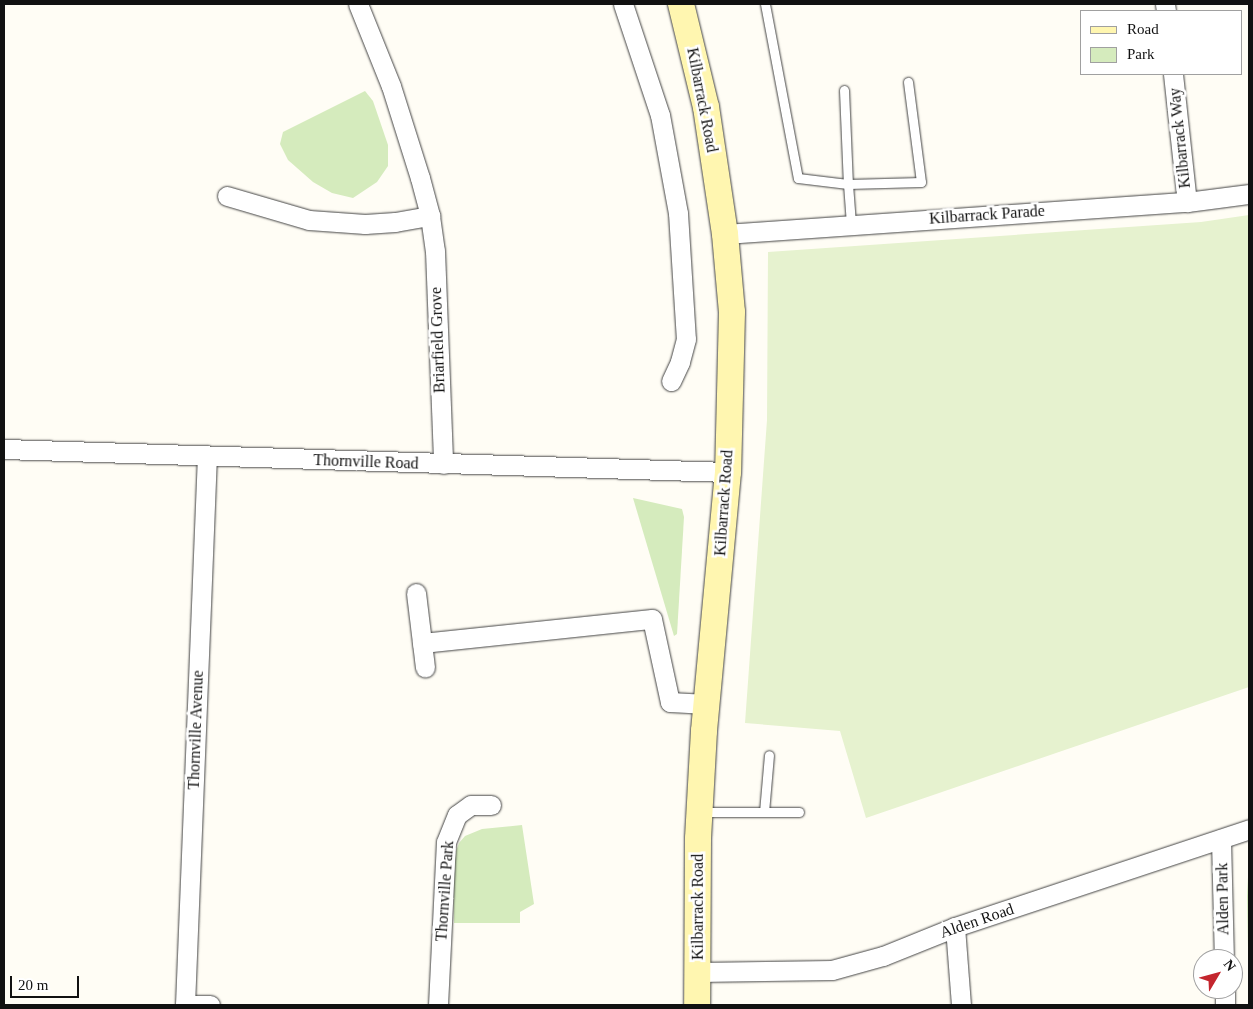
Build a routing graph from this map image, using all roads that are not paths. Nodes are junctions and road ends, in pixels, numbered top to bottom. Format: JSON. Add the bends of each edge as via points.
{"nodes":[{"id":1,"x":358,"y":4,"type":"edge"},
{"id":2,"x":622,"y":4,"type":"edge"},
{"id":3,"x":681,"y":4,"type":"edge"},
{"id":4,"x":765,"y":4,"type":"edge"},
{"id":5,"x":1173,"y":75,"type":"edge"},
{"id":6,"x":908,"y":82,"type":"dead end"},
{"id":7,"x":844,"y":90,"type":"dead end"},
{"id":8,"x":848,"y":184,"type":"junction"},
{"id":9,"x":1249,"y":194,"type":"edge"},
{"id":10,"x":227,"y":196,"type":"dead end"},
{"id":11,"x":1186,"y":202,"type":"junction"},
{"id":12,"x":430,"y":216,"type":"junction"},
{"id":13,"x":851,"y":224,"type":"junction"},
{"id":14,"x":725,"y":234,"type":"junction"},
{"id":15,"x":672,"y":381,"type":"dead end"},
{"id":16,"x":4,"y":449,"type":"edge"},
{"id":17,"x":207,"y":455,"type":"junction"},
{"id":18,"x":443,"y":464,"type":"junction"},
{"id":19,"x":728,"y":472,"type":"junction"},
{"id":20,"x":416,"y":593,"type":"dead end"},
{"id":21,"x":422,"y":643,"type":"junction"},
{"id":22,"x":425,"y":667,"type":"dead end"},
{"id":23,"x":707,"y":704,"type":"junction"},
{"id":24,"x":769,"y":755,"type":"dead end"},
{"id":25,"x":491,"y":805,"type":"dead end"},
{"id":26,"x":700,"y":812,"type":"junction"},
{"id":27,"x":764,"y":812,"type":"junction"},
{"id":28,"x":799,"y":812,"type":"dead end"},
{"id":29,"x":1249,"y":829,"type":"edge"},
{"id":30,"x":1221,"y":838,"type":"junction"},
{"id":31,"x":955,"y":927,"type":"junction"},
{"id":32,"x":1224,"y":949,"type":"edge"},
{"id":33,"x":698,"y":972,"type":"junction"},
{"id":34,"x":185,"y":1005,"type":"edge"},
{"id":35,"x":210,"y":1005,"type":"edge"},
{"id":36,"x":438,"y":1005,"type":"edge"},
{"id":37,"x":697,"y":1005,"type":"edge"},
{"id":38,"x":961,"y":1005,"type":"edge"}],
"edges":[{"from":1,"to":12,"type":"street","name":"Briarfield Grove","via":[[391,86]]},
{"from":2,"to":15,"type":"street","via":[[660,115],[678,213],[686,339]]},
{"from":3,"to":14,"type":"main road","name":"Kilbarrack Road","via":[[706,107]]},
{"from":4,"to":8,"type":"lane","via":[[798,178]]},
{"from":5,"to":11,"type":"street","name":"Kilbarrack Way"},
{"from":6,"to":8,"type":"lane","via":[[921,182]]},
{"from":7,"to":8,"type":"lane"},
{"from":8,"to":13,"type":"lane"},
{"from":9,"to":11,"type":"street","name":"Kilbarrack Parade"},
{"from":10,"to":12,"type":"street","via":[[309,220],[365,224]]},
{"from":11,"to":13,"type":"street","name":"Kilbarrack Parade"},
{"from":12,"to":18,"type":"street","name":"Briarfield Grove","via":[[435,251]]},
{"from":13,"to":14,"type":"street","name":"Kilbarrack Parade"},
{"from":14,"to":19,"type":"main road","name":"Kilbarrack Road","via":[[732,312]]},
{"from":16,"to":17,"type":"street","name":"Thornville Road"},
{"from":17,"to":18,"type":"street","name":"Thornville Road"},
{"from":17,"to":34,"type":"street","name":"Thornville Avenue"},
{"from":18,"to":19,"type":"street","name":"Thornville Road"},
{"from":19,"to":23,"type":"main road","name":"Kilbarrack Road"},
{"from":20,"to":21,"type":"street"},
{"from":21,"to":22,"type":"street"},
{"from":21,"to":23,"type":"street","via":[[652,619],[670,702]]},
{"from":23,"to":26,"type":"main road","name":"Kilbarrack Road"},
{"from":24,"to":27,"type":"lane"},
{"from":25,"to":36,"type":"street","name":"Thornville Park","via":[[471,806],[456,815],[446,842]]},
{"from":26,"to":27,"type":"lane"},
{"from":26,"to":33,"type":"main road","name":"Kilbarrack Road"},
{"from":27,"to":28,"type":"lane"},
{"from":29,"to":30,"type":"street","name":"Alden Road"},
{"from":30,"to":31,"type":"street","name":"Alden Road"},
{"from":30,"to":32,"type":"street","name":"Alden Park"},
{"from":31,"to":33,"type":"street","name":"Alden Road","via":[[882,956],[832,970]]},
{"from":31,"to":38,"type":"street"},
{"from":33,"to":37,"type":"main road","name":"Kilbarrack Road"},
{"from":34,"to":35,"type":"street"}]}
